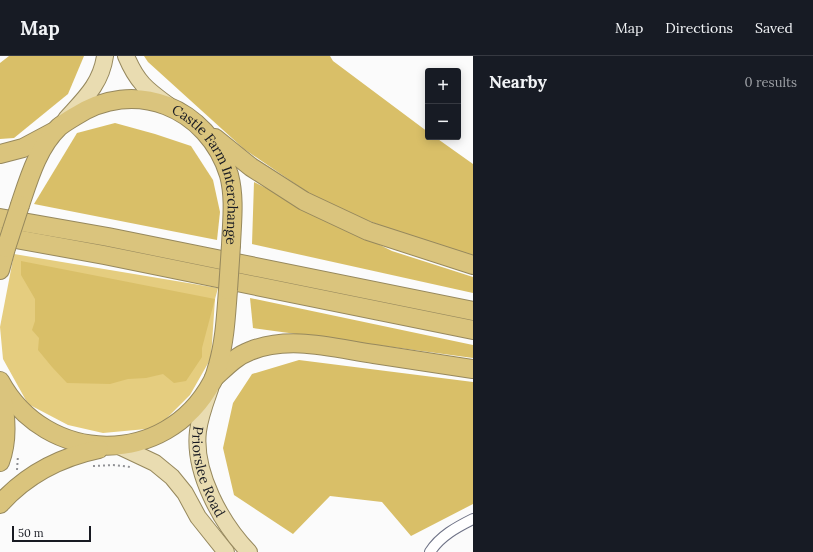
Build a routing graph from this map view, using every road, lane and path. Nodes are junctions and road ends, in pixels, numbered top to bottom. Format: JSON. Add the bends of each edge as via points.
{"nodes":[{"id":1,"x":105,"y":56,"type":"edge"},
{"id":2,"x":126,"y":56,"type":"edge"},
{"id":3,"x":173,"y":108,"type":"junction"},
{"id":4,"x":200,"y":126,"type":"junction"},
{"id":5,"x":58,"y":129,"type":"junction"},
{"id":6,"x":0,"y":154,"type":"edge"},
{"id":7,"x":0,"y":218,"type":"edge"},
{"id":8,"x":3,"y":242,"type":"edge"},
{"id":9,"x":473,"y":265,"type":"edge"},
{"id":10,"x":0,"y":270,"type":"edge"},
{"id":11,"x":473,"y":311,"type":"edge"},
{"id":12,"x":473,"y":330,"type":"edge"},
{"id":13,"x":473,"y":369,"type":"edge"},
{"id":14,"x":213,"y":380,"type":"junction"},
{"id":15,"x":0,"y":381,"type":"edge"},
{"id":16,"x":0,"y":388,"type":"edge"},
{"id":17,"x":114,"y":446,"type":"junction"},
{"id":18,"x":0,"y":462,"type":"edge"},
{"id":19,"x":92,"y":466,"type":"dead end"},
{"id":20,"x":134,"y":468,"type":"dead end"},
{"id":21,"x":0,"y":504,"type":"edge"},
{"id":22,"x":473,"y":519,"type":"edge"},
{"id":23,"x":226,"y":552,"type":"edge"},
{"id":24,"x":249,"y":552,"type":"edge"},
{"id":25,"x":430,"y":552,"type":"edge"}],
"edges":[{"from":1,"to":5,"type":"main road","via":[[104,66],[93,88]]},
{"from":2,"to":3,"type":"main road","via":[[133,73],[143,85]]},
{"from":3,"to":4,"type":"highway","name":"Castle Farm Interchange"},
{"from":3,"to":5,"type":"highway","name":"Castle Farm Interchange","via":[[144,100],[118,100],[97,105],[80,113]]},
{"from":4,"to":9,"type":"highway","via":[[251,167],[304,201],[368,231]]},
{"from":4,"to":14,"type":"highway","name":"Castle Farm Interchange","bridge":true,"via":[[226,166],[233,206],[223,347]]},
{"from":5,"to":6,"type":"highway","via":[[23,148]]},
{"from":5,"to":8,"type":"highway","name":"Castle Farm Interchange","bridge":true,"via":[[39,155]]},
{"from":7,"to":11,"type":"highway","via":[[108,237]]},
{"from":8,"to":10,"type":"highway","name":"Castle Farm Interchange"},
{"from":8,"to":12,"type":"highway","via":[[104,255]]},
{"from":13,"to":14,"type":"highway","via":[[306,344],[275,344],[244,354]]},
{"from":14,"to":17,"type":"highway","name":"Castle Farm Interchange","via":[[203,397],[180,421],[154,436]]},
{"from":14,"to":24,"type":"main road","name":"Priorslee Road","via":[[198,430],[199,461],[207,486],[223,518]]},
{"from":15,"to":17,"type":"highway","name":"Castle Farm Interchange","via":[[18,406],[36,423],[52,433],[82,443]]},
{"from":16,"to":18,"type":"highway","via":[[6,435]]},
{"from":17,"to":21,"type":"highway","via":[[75,455],[51,465],[23,483]]},
{"from":17,"to":23,"type":"main road","name":"Priorslee Road","via":[[154,463],[172,477],[185,493],[198,517]]},
{"from":19,"to":20,"type":"path"},
{"from":22,"to":25,"type":"street","via":[[455,528],[435,543]]}]}
